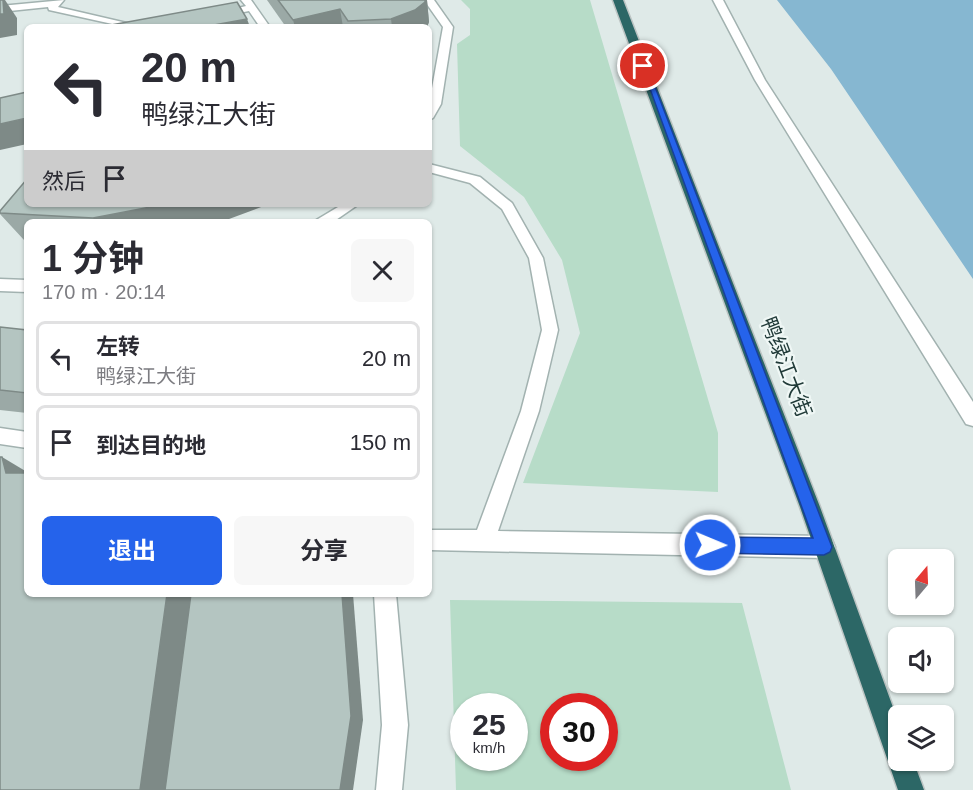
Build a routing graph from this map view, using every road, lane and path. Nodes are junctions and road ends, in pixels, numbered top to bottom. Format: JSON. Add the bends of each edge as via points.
{"nodes":[{"id":1,"x":429,"y":0,"type":"edge"},
{"id":2,"x":618,"y":0,"type":"edge"},
{"id":3,"x":718,"y":0,"type":"edge"},
{"id":4,"x":57,"y":2,"type":"edge"},
{"id":5,"x":249,"y":4,"type":"edge"},
{"id":6,"x":0,"y":9,"type":"edge"},
{"id":7,"x":208,"y":16,"type":"edge"},
{"id":8,"x":120,"y":24,"type":"edge"},
{"id":9,"x":263,"y":24,"type":"edge"},
{"id":10,"x":432,"y":110,"type":"edge"},
{"id":11,"x":432,"y":169,"type":"edge"},
{"id":12,"x":348,"y":207,"type":"edge"},
{"id":13,"x":328,"y":219,"type":"edge"},
{"id":14,"x":0,"y":285,"type":"edge"},
{"id":15,"x":24,"y":286,"type":"edge"},
{"id":16,"x":973,"y":418,"type":"edge"},
{"id":17,"x":0,"y":436,"type":"edge"},
{"id":18,"x":24,"y":440,"type":"edge"},
{"id":19,"x":432,"y":540,"type":"edge"},
{"id":20,"x":483,"y":542,"type":"junction"},
{"id":21,"x":824,"y":547,"type":"junction"},
{"id":22,"x":385,"y":597,"type":"edge"},
{"id":23,"x":888,"y":727,"type":"edge"},
{"id":24,"x":904,"y":771,"type":"edge"},
{"id":25,"x":389,"y":790,"type":"edge"},
{"id":26,"x":911,"y":790,"type":"edge"}],
"edges":[{"from":1,"to":10,"type":"street","via":[[448,27],[442,40]]},
{"from":2,"to":21,"type":"highway","name":"鸭绿江大街"},
{"from":3,"to":16,"type":"street","via":[[760,80]]},
{"from":4,"to":6,"type":"street"},
{"from":4,"to":8,"type":"street","via":[[52,8],[71,16]]},
{"from":5,"to":7,"type":"street"},
{"from":5,"to":9,"type":"street"},
{"from":11,"to":20,"type":"street","via":[[475,180],[507,206],[536,258],[550,330],[530,411]]},
{"from":12,"to":13,"type":"street"},
{"from":14,"to":15,"type":"street"},
{"from":17,"to":18,"type":"street"},
{"from":19,"to":20,"type":"street"},
{"from":20,"to":21,"type":"street"},
{"from":21,"to":23,"type":"highway","name":"鸭绿江大街"},
{"from":22,"to":25,"type":"street","via":[[395,725]]},
{"from":24,"to":26,"type":"highway"}]}
